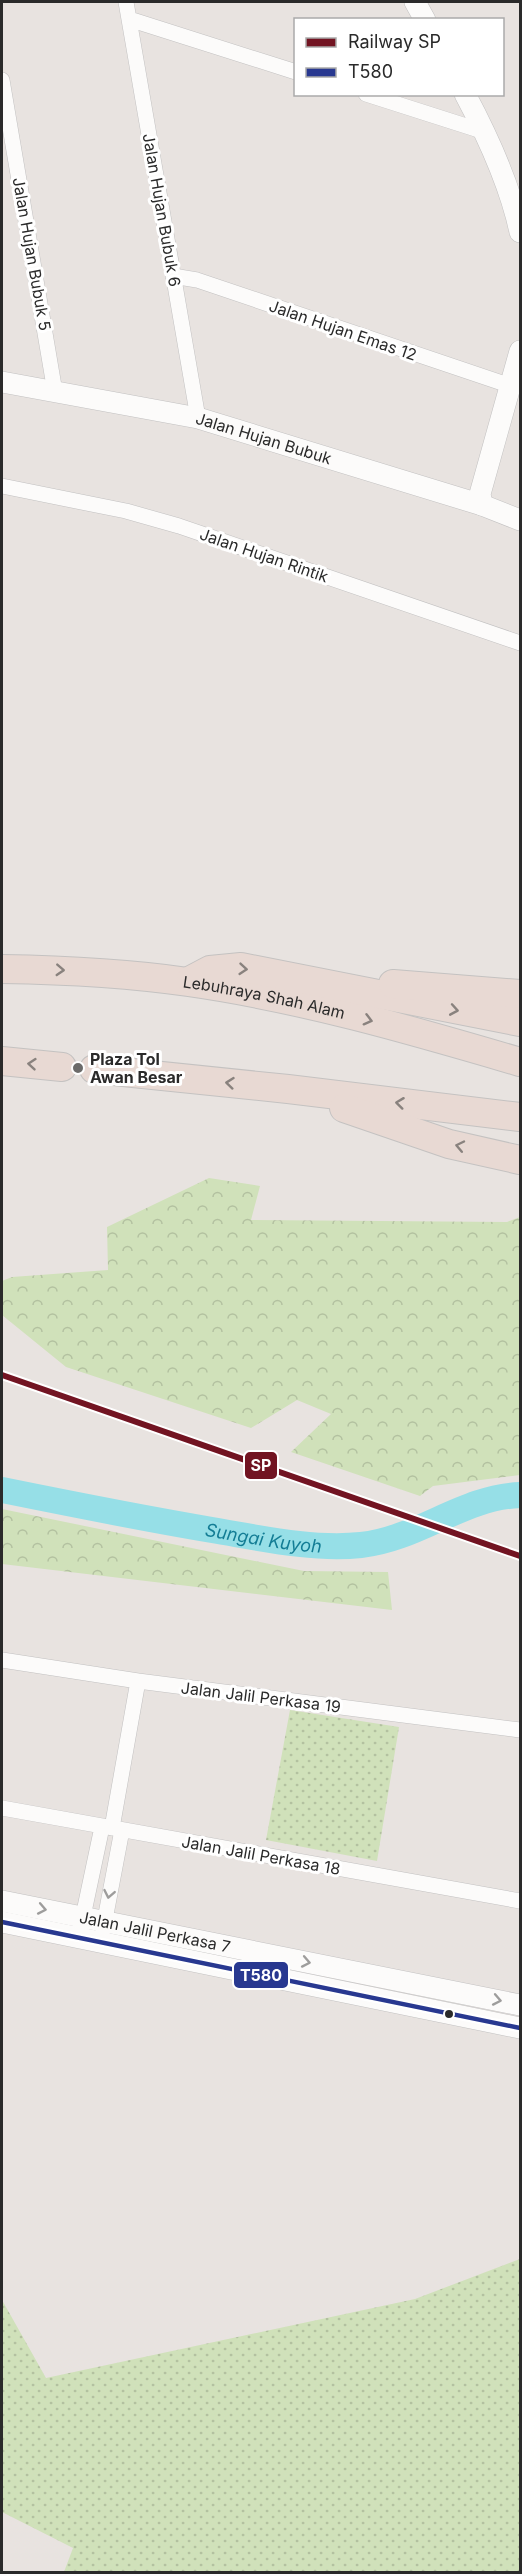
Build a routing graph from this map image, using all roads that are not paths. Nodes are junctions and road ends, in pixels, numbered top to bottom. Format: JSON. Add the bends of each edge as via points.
{"nodes":[{"id":1,"x":126,"y":2,"type":"edge"},
{"id":2,"x":415,"y":2,"type":"edge"},
{"id":3,"x":424,"y":18,"type":"edge"},
{"id":4,"x":129,"y":19,"type":"junction"},
{"id":5,"x":294,"y":71,"type":"edge"},
{"id":6,"x":2,"y":80,"type":"edge"},
{"id":7,"x":372,"y":96,"type":"edge"},
{"id":8,"x":466,"y":96,"type":"edge"},
{"id":9,"x":485,"y":132,"type":"junction"},
{"id":10,"x":520,"y":232,"type":"edge"},
{"id":11,"x":173,"y":276,"type":"junction"},
{"id":12,"x":520,"y":351,"type":"edge"},
{"id":13,"x":2,"y":382,"type":"edge"},
{"id":14,"x":511,"y":386,"type":"junction"},
{"id":15,"x":55,"y":392,"type":"junction"},
{"id":16,"x":198,"y":418,"type":"junction"},
{"id":17,"x":2,"y":486,"type":"edge"},
{"id":18,"x":482,"y":505,"type":"junction"},
{"id":19,"x":520,"y":520,"type":"edge"},
{"id":20,"x":520,"y":643,"type":"edge"},
{"id":21,"x":2,"y":969,"type":"edge"},
{"id":22,"x":188,"y":982,"type":"junction"},
{"id":23,"x":356,"y":991,"type":"junction"},
{"id":24,"x":520,"y":994,"type":"edge"},
{"id":25,"x":520,"y":1022,"type":"edge"},
{"id":26,"x":2,"y":1062,"type":"edge"},
{"id":27,"x":520,"y":1062,"type":"edge"},
{"id":28,"x":62,"y":1067,"type":"dead end"},
{"id":29,"x":94,"y":1069,"type":"dead end"},
{"id":30,"x":288,"y":1089,"type":"junction"},
{"id":31,"x":520,"y":1117,"type":"edge"},
{"id":32,"x":520,"y":1160,"type":"edge"},
{"id":33,"x":2,"y":1660,"type":"edge"},
{"id":34,"x":138,"y":1681,"type":"junction"},
{"id":35,"x":520,"y":1730,"type":"edge"},
{"id":36,"x":2,"y":1808,"type":"edge"},
{"id":37,"x":112,"y":1828,"type":"junction"},
{"id":38,"x":2,"y":1901,"type":"edge"},
{"id":39,"x":520,"y":1901,"type":"edge"},
{"id":40,"x":83,"y":1917,"type":"junction"},
{"id":41,"x":2,"y":1922,"type":"edge"},
{"id":42,"x":104,"y":1922,"type":"junction"},
{"id":43,"x":79,"y":1940,"type":"junction"},
{"id":44,"x":100,"y":1944,"type":"junction"},
{"id":45,"x":520,"y":2005,"type":"edge"},
{"id":46,"x":520,"y":2028,"type":"edge"}],
"edges":[{"from":1,"to":4,"type":"street","name":"Jalan Hujan Bubuk 6"},
{"from":2,"to":3,"type":"street"},
{"from":4,"to":5,"type":"street"},
{"from":4,"to":11,"type":"street","name":"Jalan Hujan Bubuk 6"},
{"from":6,"to":15,"type":"street","name":"Jalan Hujan Bubuk 5"},
{"from":7,"to":9,"type":"street"},
{"from":8,"to":9,"type":"street"},
{"from":9,"to":10,"type":"street"},
{"from":11,"to":14,"type":"street","name":"Jalan Hujan Emas 12","via":[[197,280]]},
{"from":11,"to":16,"type":"street","name":"Jalan Hujan Bubuk 6"},
{"from":12,"to":14,"type":"street"},
{"from":13,"to":15,"type":"street","name":"Jalan Hujan Bubuk"},
{"from":14,"to":18,"type":"street","via":[[480,494]]},
{"from":15,"to":16,"type":"street","name":"Jalan Hujan Bubuk"},
{"from":16,"to":18,"type":"street","name":"Jalan Hujan Bubuk"},
{"from":17,"to":20,"type":"street","name":"Jalan Hujan Rintik","via":[[179,526]]},
{"from":18,"to":19,"type":"street","name":"Jalan Hujan Bubuk"},
{"from":21,"to":22,"type":"highway","name":"Lebuhraya Shah Alam","one_way":true,"via":[[102,972]]},
{"from":22,"to":23,"type":"highway","one_way":true,"via":[[210,970],[241,968]]},
{"from":22,"to":27,"type":"highway","name":"Lebuhraya Shah Alam","one_way":true,"via":[[318,1007]]},
{"from":23,"to":24,"type":"highway","via":[[384,983]]},
{"from":23,"to":25,"type":"highway","one_way":true},
{"from":28,"to":26,"type":"highway","one_way":true},
{"from":30,"to":29,"type":"highway","one_way":true},
{"from":31,"to":30,"type":"highway","one_way":true},
{"from":32,"to":30,"type":"highway","one_way":true,"via":[[449,1144]]},
{"from":33,"to":34,"type":"street","name":"Jalan Jalil Perkasa 19"},
{"from":34,"to":35,"type":"street","name":"Jalan Jalil Perkasa 19"},
{"from":34,"to":37,"type":"street"},
{"from":36,"to":37,"type":"street","name":"Jalan Jalil Perkasa 18"},
{"from":37,"to":39,"type":"street","name":"Jalan Jalil Perkasa 18"},
{"from":37,"to":40,"type":"street"},
{"from":37,"to":42,"type":"street","one_way":true},
{"from":38,"to":40,"type":"street","name":"Jalan Jalil Perkasa 7","one_way":true},
{"from":40,"to":42,"type":"street","name":"Jalan Jalil Perkasa 7"},
{"from":40,"to":43,"type":"street"},
{"from":41,"to":43,"type":"street","name":"Jalan Jalil Perkasa 7"},
{"from":42,"to":44,"type":"street"},
{"from":42,"to":45,"type":"street","name":"Jalan Jalil Perkasa 7","one_way":true},
{"from":43,"to":44,"type":"street","name":"Jalan Jalil Perkasa 7"},
{"from":44,"to":46,"type":"street","name":"Jalan Jalil Perkasa 7"}]}
